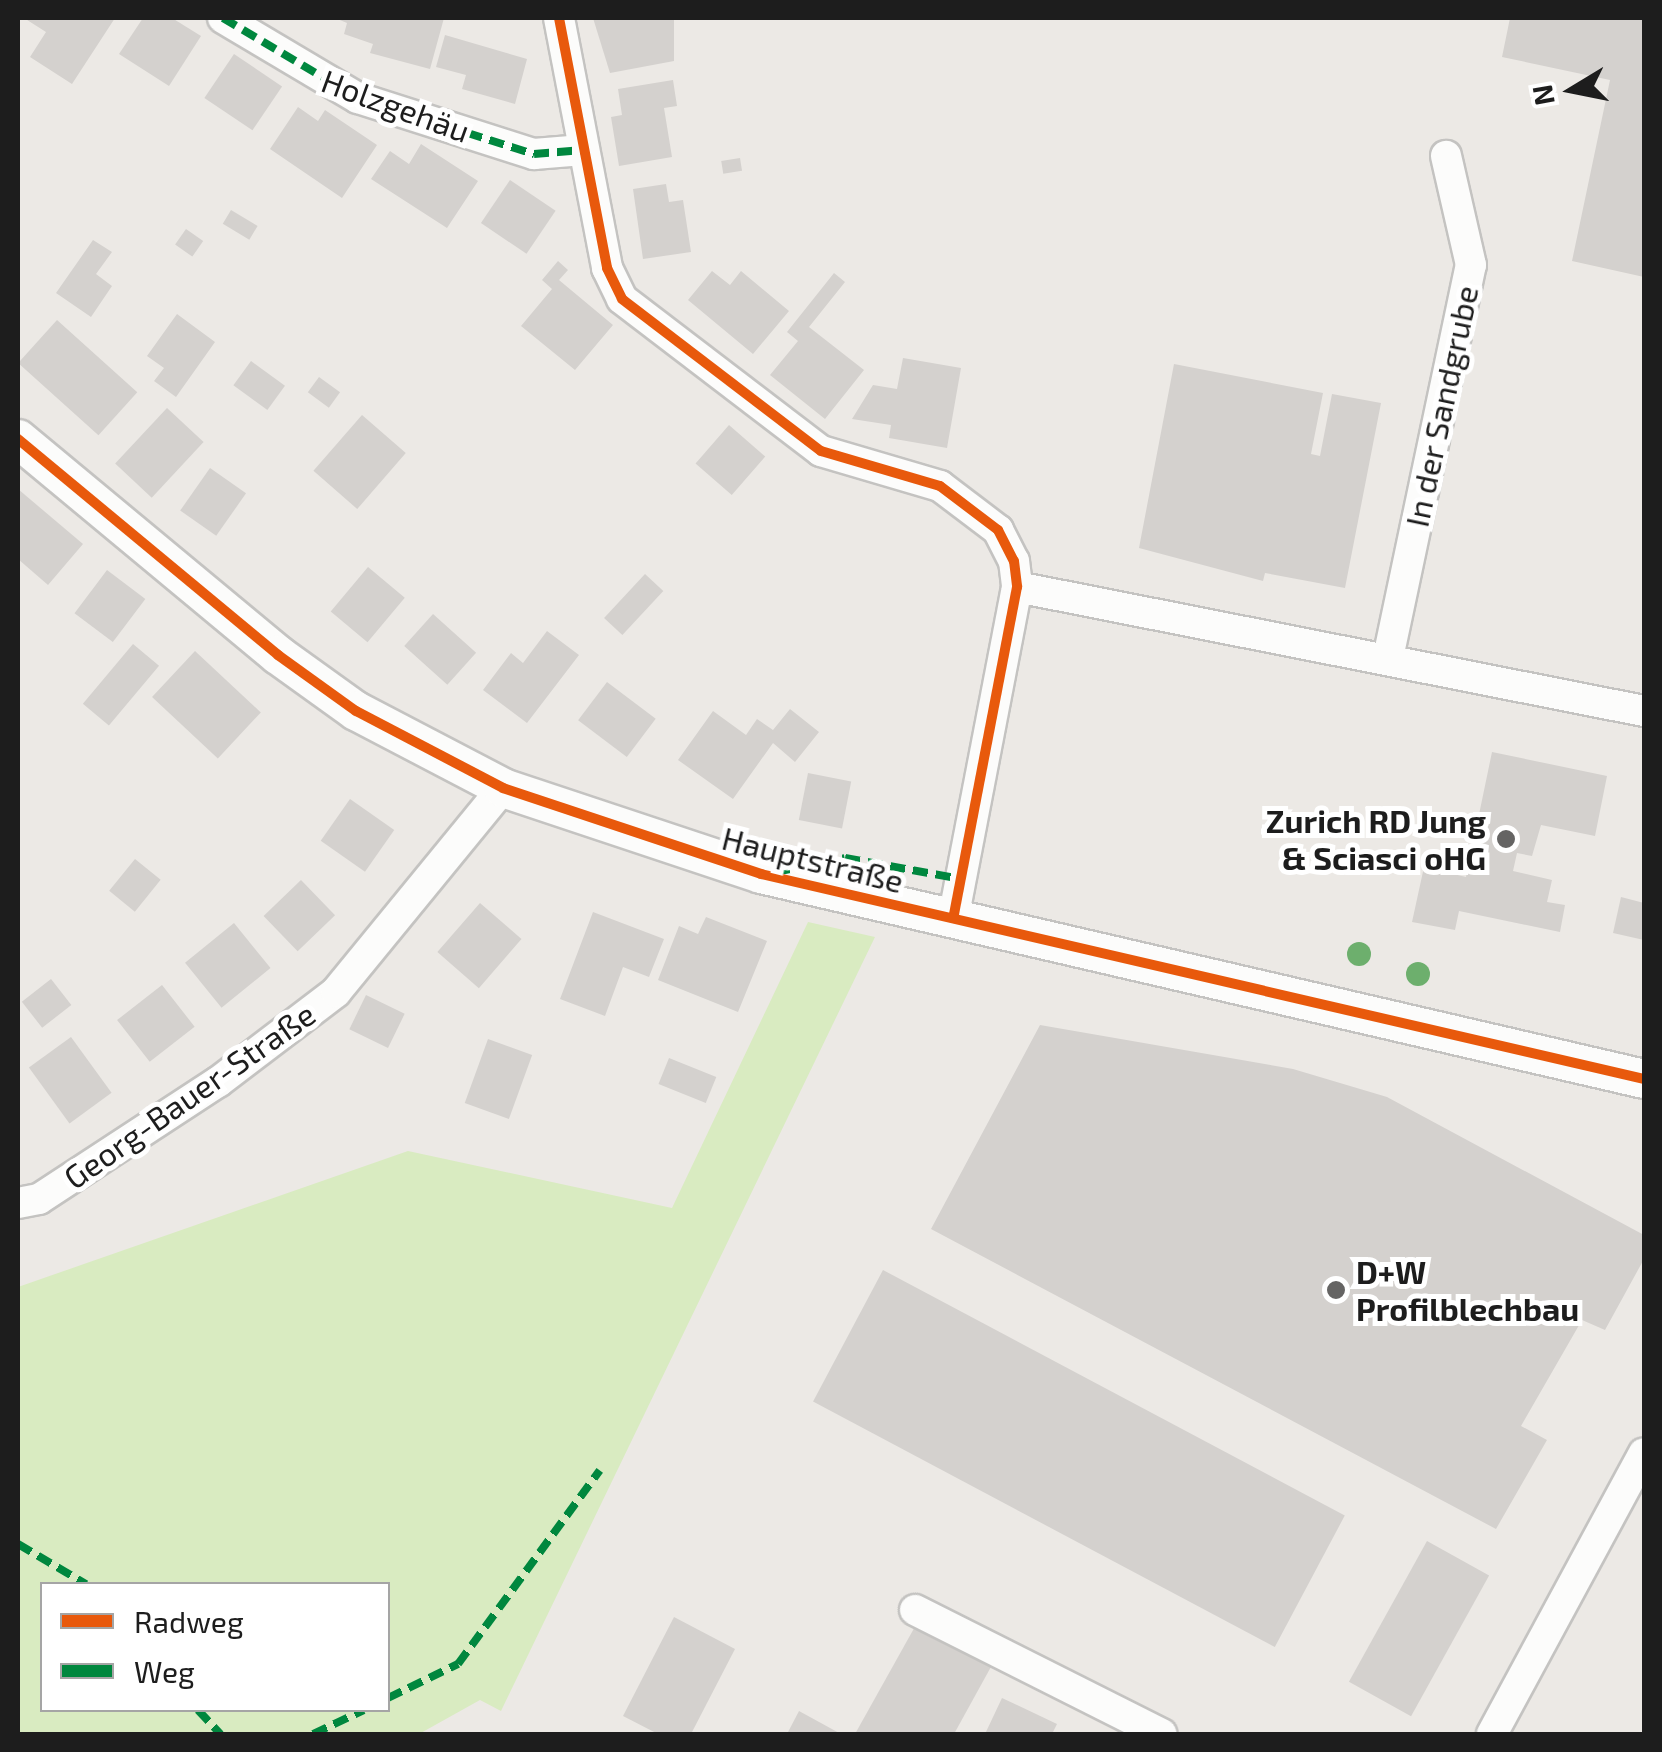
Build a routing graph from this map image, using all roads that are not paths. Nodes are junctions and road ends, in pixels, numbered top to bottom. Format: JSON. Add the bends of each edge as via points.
{"nodes":[{"id":1,"x":223,"y":18,"type":"edge"},
{"id":2,"x":559,"y":18,"type":"edge"},
{"id":3,"x":583,"y":150,"type":"junction"},
{"id":4,"x":1446,"y":156,"type":"dead end"},
{"id":5,"x":18,"y":438,"type":"edge"},
{"id":6,"x":1017,"y":587,"type":"junction"},
{"id":7,"x":1388,"y":658,"type":"junction"},
{"id":8,"x":1644,"y":710,"type":"edge"},
{"id":9,"x":503,"y":788,"type":"junction"},
{"id":10,"x":953,"y":918,"type":"junction"},
{"id":11,"x":1644,"y":1079,"type":"edge"},
{"id":12,"x":18,"y":1203,"type":"edge"},
{"id":13,"x":1644,"y":1453,"type":"edge"},
{"id":14,"x":915,"y":1610,"type":"dead end"},
{"id":15,"x":1162,"y":1734,"type":"edge"},
{"id":16,"x":1492,"y":1734,"type":"edge"}],
"edges":[{"from":1,"to":3,"type":"street","name":"Holzgehäu","via":[[358,98],[534,154]]},
{"from":2,"to":3,"type":"street"},
{"from":3,"to":6,"type":"street","via":[[622,298],[821,450],[940,486],[981,514],[998,530]]},
{"from":4,"to":7,"type":"street","name":"In der Sandgrube","via":[[1470,265]]},
{"from":5,"to":9,"type":"street","name":"Hauptstraße","via":[[278,655],[356,711]]},
{"from":6,"to":7,"type":"street"},
{"from":6,"to":10,"type":"street"},
{"from":7,"to":8,"type":"street"},
{"from":9,"to":10,"type":"street","name":"Hauptstraße","via":[[761,874]]},
{"from":9,"to":12,"type":"street","name":"Georg-Bauer-Straße","via":[[336,992],[218,1082],[39,1199]]},
{"from":10,"to":11,"type":"street","name":"Hauptstraße"},
{"from":13,"to":16,"type":"street"},
{"from":14,"to":15,"type":"street"}]}
